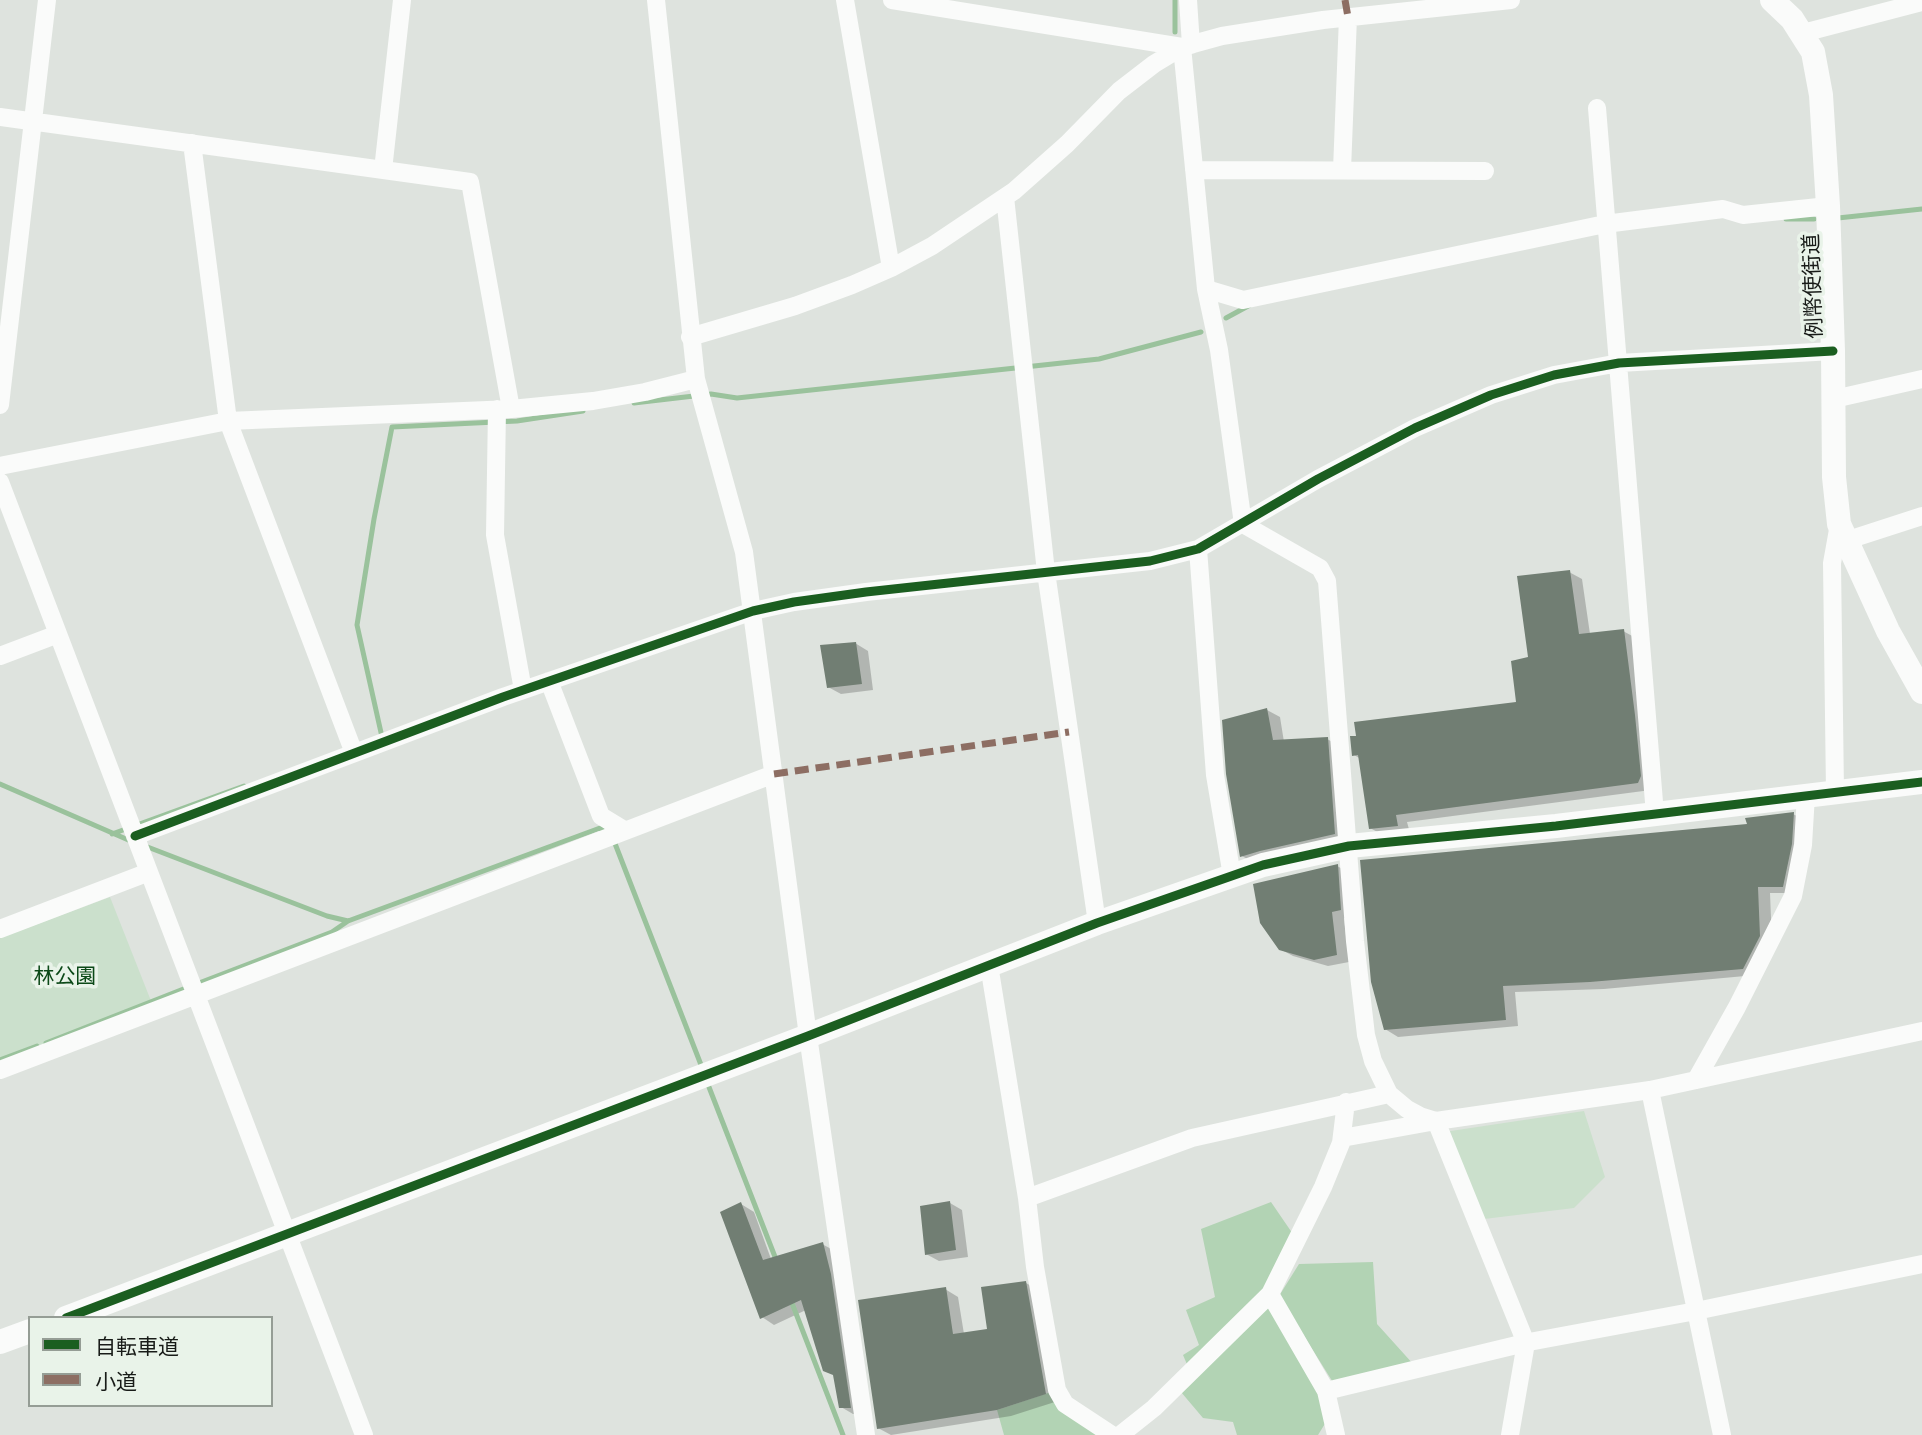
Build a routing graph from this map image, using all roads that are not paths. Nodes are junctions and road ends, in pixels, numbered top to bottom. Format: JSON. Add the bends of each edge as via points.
{"nodes":[{"id":1,"x":47,"y":0,"type":"edge"},
{"id":2,"x":402,"y":0,"type":"edge"},
{"id":3,"x":656,"y":0,"type":"edge"},
{"id":4,"x":845,"y":0,"type":"edge"},
{"id":5,"x":892,"y":0,"type":"edge"},
{"id":6,"x":1188,"y":0,"type":"edge"},
{"id":7,"x":1511,"y":0,"type":"edge"},
{"id":8,"x":1772,"y":0,"type":"edge"},
{"id":9,"x":1922,"y":2,"type":"edge"},
{"id":10,"x":1348,"y":17,"type":"junction"},
{"id":11,"x":1796,"y":18,"type":"edge"},
{"id":12,"x":1187,"y":46,"type":"junction"},
{"id":13,"x":1597,"y":108,"type":"dead end"},
{"id":14,"x":0,"y":117,"type":"edge"},
{"id":15,"x":32,"y":121,"type":"junction"},
{"id":16,"x":192,"y":143,"type":"junction"},
{"id":17,"x":383,"y":170,"type":"junction"},
{"id":18,"x":1194,"y":170,"type":"junction"},
{"id":19,"x":1342,"y":170,"type":"junction"},
{"id":20,"x":1485,"y":171,"type":"dead end"},
{"id":21,"x":1005,"y":197,"type":"junction"},
{"id":22,"x":1828,"y":206,"type":"junction"},
{"id":23,"x":1605,"y":224,"type":"junction"},
{"id":24,"x":891,"y":268,"type":"junction"},
{"id":25,"x":1206,"y":289,"type":"junction"},
{"id":26,"x":690,"y":337,"type":"junction"},
{"id":27,"x":1833,"y":351,"type":"junction"},
{"id":28,"x":1619,"y":363,"type":"junction"},
{"id":29,"x":1,"y":370,"type":"edge"},
{"id":30,"x":696,"y":379,"type":"junction"},
{"id":31,"x":1922,"y":379,"type":"edge"},
{"id":32,"x":1834,"y":399,"type":"junction"},
{"id":33,"x":0,"y":405,"type":"edge"},
{"id":34,"x":504,"y":409,"type":"junction"},
{"id":35,"x":228,"y":421,"type":"junction"},
{"id":36,"x":0,"y":466,"type":"edge"},
{"id":37,"x":0,"y":482,"type":"edge"},
{"id":38,"x":1922,"y":516,"type":"edge"},
{"id":39,"x":1243,"y":524,"type":"junction"},
{"id":40,"x":1842,"y":533,"type":"junction"},
{"id":41,"x":1198,"y":549,"type":"junction"},
{"id":42,"x":1046,"y":572,"type":"junction"},
{"id":43,"x":754,"y":611,"type":"junction"},
{"id":44,"x":58,"y":634,"type":"junction"},
{"id":45,"x":0,"y":656,"type":"edge"},
{"id":46,"x":549,"y":681,"type":"junction"},
{"id":47,"x":523,"y":690,"type":"junction"},
{"id":48,"x":1922,"y":692,"type":"edge"},
{"id":49,"x":354,"y":753,"type":"junction"},
{"id":50,"x":774,"y":774,"type":"junction"},
{"id":51,"x":1922,"y":782,"type":"edge"},
{"id":52,"x":1835,"y":792,"type":"junction"},
{"id":53,"x":1806,"y":795,"type":"junction"},
{"id":54,"x":1654,"y":814,"type":"junction"},
{"id":55,"x":624,"y":830,"type":"junction"},
{"id":56,"x":135,"y":836,"type":"junction"},
{"id":57,"x":1349,"y":846,"type":"junction"},
{"id":58,"x":149,"y":872,"type":"junction"},
{"id":59,"x":1233,"y":876,"type":"junction"},
{"id":60,"x":1097,"y":923,"type":"junction"},
{"id":61,"x":0,"y":929,"type":"edge"},
{"id":62,"x":989,"y":965,"type":"junction"},
{"id":63,"x":196,"y":994,"type":"junction"},
{"id":64,"x":1922,"y":1031,"type":"edge"},
{"id":65,"x":808,"y":1036,"type":"junction"},
{"id":66,"x":0,"y":1070,"type":"edge"},
{"id":67,"x":1696,"y":1080,"type":"junction"},
{"id":68,"x":1650,"y":1090,"type":"junction"},
{"id":69,"x":1389,"y":1094,"type":"junction"},
{"id":70,"x":1346,"y":1102,"type":"junction"},
{"id":71,"x":1436,"y":1121,"type":"junction"},
{"id":72,"x":1342,"y":1138,"type":"junction"},
{"id":73,"x":1027,"y":1198,"type":"junction"},
{"id":74,"x":288,"y":1234,"type":"junction"},
{"id":75,"x":1922,"y":1264,"type":"edge"},
{"id":76,"x":1270,"y":1294,"type":"junction"},
{"id":77,"x":1696,"y":1311,"type":"junction"},
{"id":78,"x":70,"y":1316,"type":"edge"},
{"id":79,"x":28,"y":1332,"type":"edge"},
{"id":80,"x":0,"y":1342,"type":"edge"},
{"id":81,"x":1526,"y":1343,"type":"junction"},
{"id":82,"x":1326,"y":1391,"type":"junction"},
{"id":83,"x":363,"y":1435,"type":"edge"},
{"id":84,"x":866,"y":1435,"type":"edge"},
{"id":85,"x":1112,"y":1435,"type":"edge"},
{"id":86,"x":1120,"y":1435,"type":"edge"},
{"id":87,"x":1336,"y":1435,"type":"edge"},
{"id":88,"x":1510,"y":1435,"type":"edge"},
{"id":89,"x":1722,"y":1435,"type":"edge"}],
"edges":[{"from":1,"to":15,"type":"street"},
{"from":2,"to":17,"type":"street"},
{"from":3,"to":26,"type":"street"},
{"from":4,"to":24,"type":"street"},
{"from":5,"to":12,"type":"street"},
{"from":6,"to":12,"type":"street"},
{"from":7,"to":10,"type":"street"},
{"from":8,"to":11,"type":"street","name":"例幣使街道"},
{"from":9,"to":11,"type":"street"},
{"from":10,"to":12,"type":"street","via":[[1222,36]]},
{"from":10,"to":19,"type":"street"},
{"from":11,"to":22,"type":"street","name":"例幣使街道","via":[[1813,52],[1821,95]]},
{"from":12,"to":18,"type":"street"},
{"from":12,"to":21,"type":"street","via":[[1118,91],[1049,161]]},
{"from":13,"to":23,"type":"street"},
{"from":14,"to":15,"type":"street"},
{"from":15,"to":16,"type":"street"},
{"from":15,"to":29,"type":"street"},
{"from":16,"to":17,"type":"street"},
{"from":16,"to":35,"type":"street"},
{"from":17,"to":34,"type":"street","via":[[470,183]]},
{"from":18,"to":19,"type":"street"},
{"from":18,"to":25,"type":"street"},
{"from":19,"to":20,"type":"street"},
{"from":21,"to":24,"type":"street"},
{"from":21,"to":42,"type":"street"},
{"from":22,"to":23,"type":"street","via":[[1743,215],[1723,209]]},
{"from":22,"to":27,"type":"street","name":"例幣使街道"},
{"from":23,"to":25,"type":"street","via":[[1243,300]]},
{"from":23,"to":28,"type":"street"},
{"from":24,"to":26,"type":"street","via":[[795,306]]},
{"from":25,"to":39,"type":"street"},
{"from":26,"to":30,"type":"street"},
{"from":27,"to":28,"type":"street"},
{"from":27,"to":32,"type":"street","name":"例幣使街道"},
{"from":28,"to":39,"type":"street","via":[[1554,375],[1491,395],[1390,441]]},
{"from":28,"to":54,"type":"street"},
{"from":29,"to":33,"type":"street"},
{"from":30,"to":34,"type":"street","via":[[593,401]]},
{"from":30,"to":43,"type":"street","via":[[744,552]]},
{"from":31,"to":32,"type":"street"},
{"from":32,"to":40,"type":"street","name":"例幣使街道","via":[[1834,477]]},
{"from":34,"to":35,"type":"street"},
{"from":34,"to":47,"type":"street","via":[[495,535]]},
{"from":35,"to":36,"type":"street"},
{"from":35,"to":49,"type":"street"},
{"from":37,"to":44,"type":"street"},
{"from":38,"to":40,"type":"street"},
{"from":39,"to":41,"type":"street"},
{"from":39,"to":57,"type":"street","via":[[1320,568],[1327,581]]},
{"from":40,"to":48,"type":"street","name":"例幣使街道"},
{"from":40,"to":52,"type":"street","via":[[1832,563]]},
{"from":41,"to":42,"type":"street","via":[[1150,561]]},
{"from":41,"to":59,"type":"street","via":[[1215,775]]},
{"from":42,"to":43,"type":"street","via":[[806,600]]},
{"from":42,"to":60,"type":"street"},
{"from":43,"to":46,"type":"street"},
{"from":43,"to":50,"type":"street"},
{"from":44,"to":45,"type":"street"},
{"from":44,"to":56,"type":"street"},
{"from":46,"to":47,"type":"street"},
{"from":46,"to":55,"type":"street","via":[[601,816]]},
{"from":47,"to":49,"type":"street"},
{"from":49,"to":56,"type":"street"},
{"from":50,"to":55,"type":"street"},
{"from":50,"to":65,"type":"street"},
{"from":51,"to":52,"type":"street"},
{"from":52,"to":53,"type":"street"},
{"from":53,"to":54,"type":"street"},
{"from":53,"to":67,"type":"street","via":[[1793,896]]},
{"from":54,"to":57,"type":"street"},
{"from":55,"to":63,"type":"street"},
{"from":56,"to":58,"type":"street"},
{"from":57,"to":59,"type":"street"},
{"from":57,"to":69,"type":"street","via":[[1366,1035]]},
{"from":58,"to":61,"type":"street"},
{"from":58,"to":63,"type":"street"},
{"from":59,"to":60,"type":"street"},
{"from":60,"to":62,"type":"street"},
{"from":62,"to":65,"type":"street"},
{"from":62,"to":73,"type":"street"},
{"from":63,"to":66,"type":"street"},
{"from":63,"to":74,"type":"street"},
{"from":64,"to":67,"type":"street"},
{"from":65,"to":74,"type":"street"},
{"from":65,"to":84,"type":"street"},
{"from":67,"to":68,"type":"street"},
{"from":68,"to":71,"type":"street"},
{"from":68,"to":77,"type":"street"},
{"from":69,"to":70,"type":"street"},
{"from":69,"to":71,"type":"street","via":[[1413,1113]]},
{"from":70,"to":72,"type":"street"},
{"from":70,"to":73,"type":"street","via":[[1192,1138]]},
{"from":71,"to":72,"type":"street"},
{"from":71,"to":81,"type":"street"},
{"from":72,"to":76,"type":"street"},
{"from":73,"to":85,"type":"street","via":[[1057,1390],[1065,1404]]},
{"from":74,"to":78,"type":"street"},
{"from":74,"to":83,"type":"street"},
{"from":75,"to":77,"type":"street"},
{"from":76,"to":82,"type":"street"},
{"from":76,"to":86,"type":"street","via":[[1154,1408]]},
{"from":77,"to":81,"type":"street"},
{"from":77,"to":89,"type":"street"},
{"from":79,"to":80,"type":"street"},
{"from":81,"to":82,"type":"street"},
{"from":81,"to":88,"type":"street"},
{"from":82,"to":87,"type":"street"}]}
